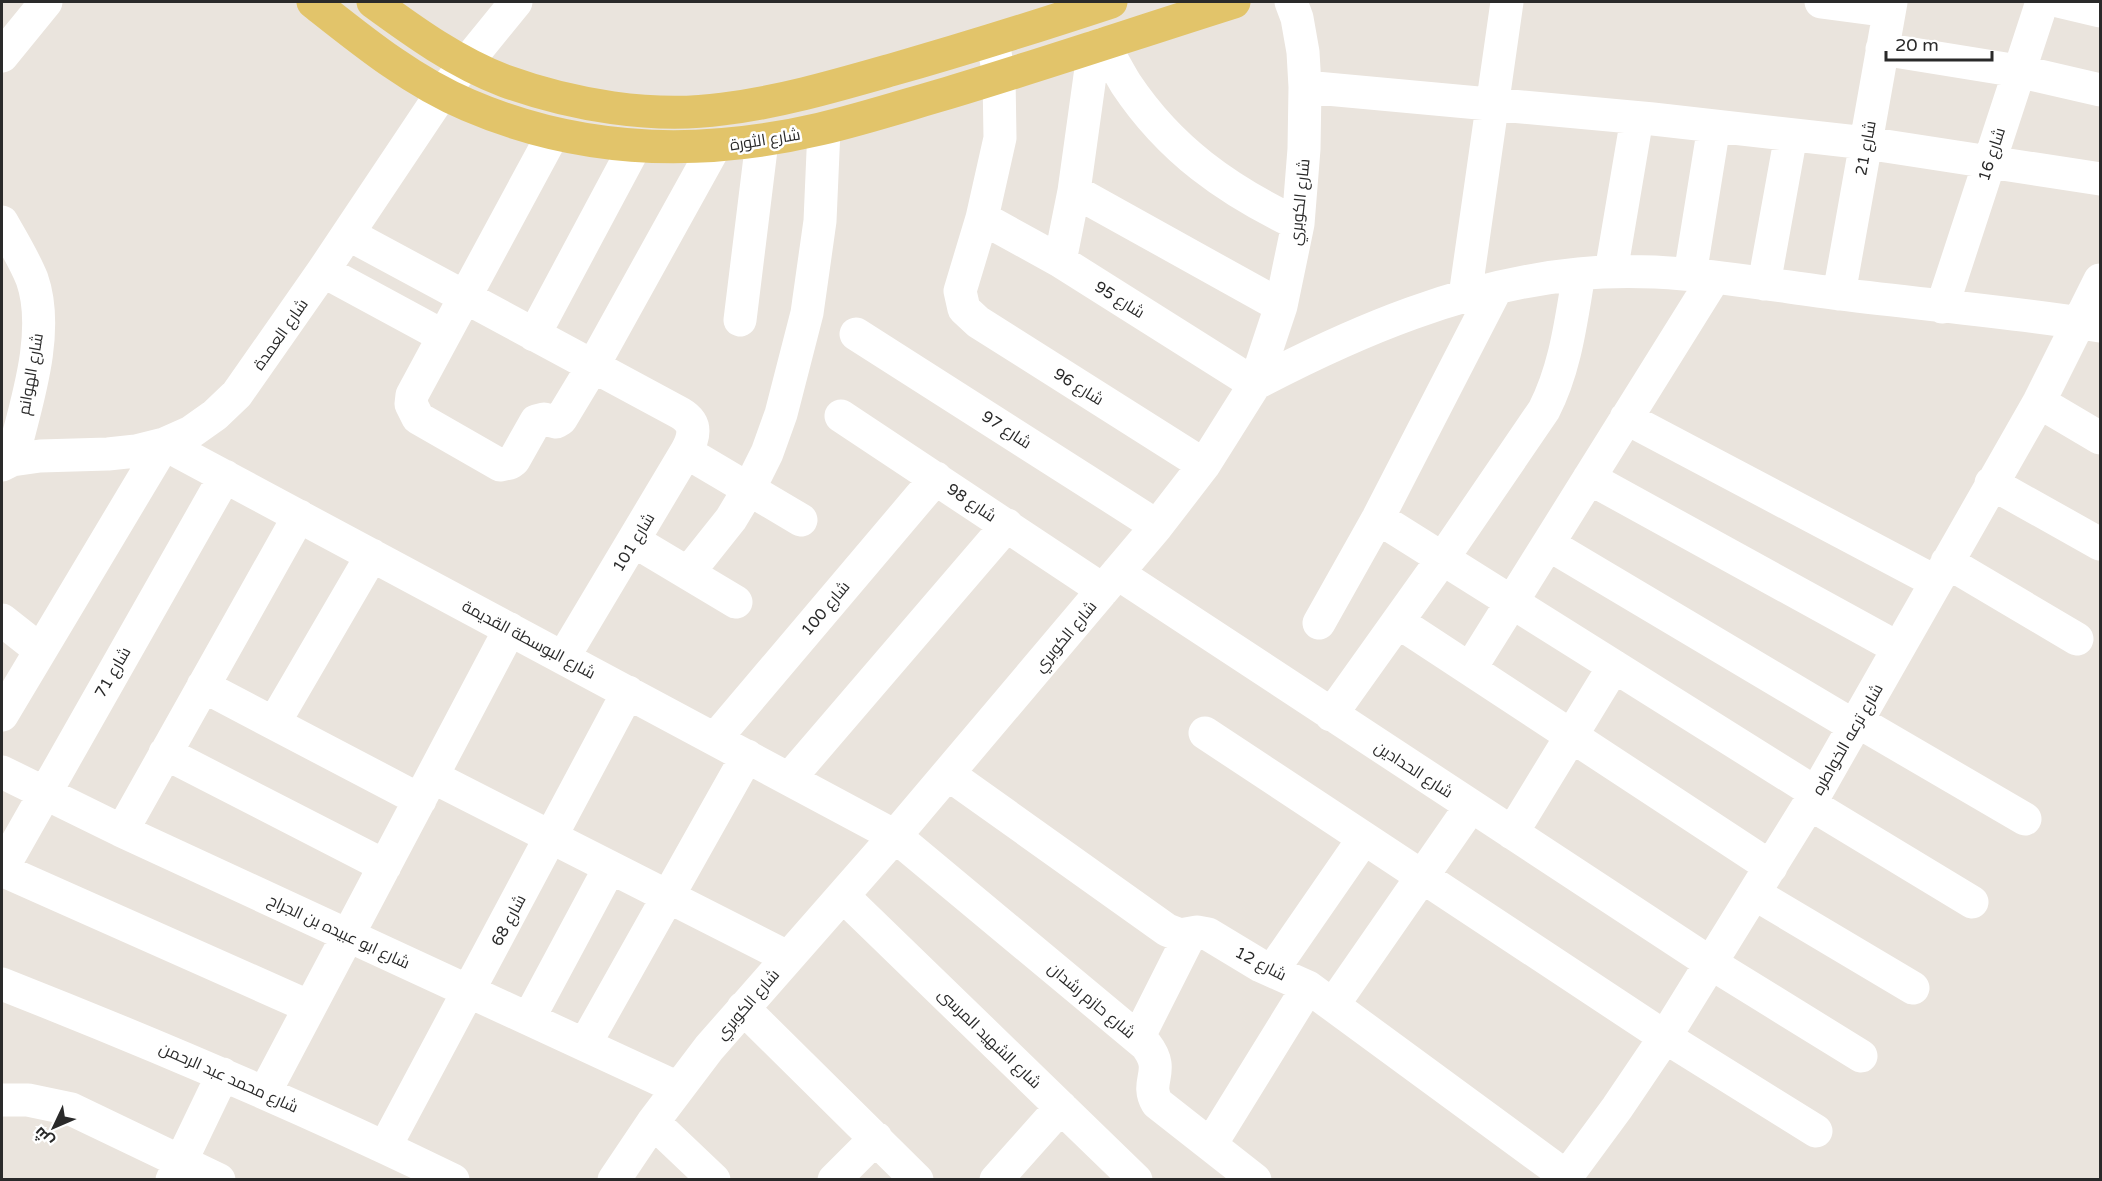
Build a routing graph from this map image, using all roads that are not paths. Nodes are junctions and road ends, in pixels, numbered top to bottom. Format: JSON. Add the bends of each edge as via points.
{"nodes":[{"id":1,"x":46,"y":2,"type":"edge"},
{"id":2,"x":313,"y":2,"type":"edge"},
{"id":3,"x":373,"y":2,"type":"edge"},
{"id":4,"x":516,"y":2,"type":"edge"},
{"id":5,"x":1111,"y":2,"type":"edge"},
{"id":6,"x":1234,"y":2,"type":"edge"},
{"id":7,"x":1291,"y":2,"type":"edge"},
{"id":8,"x":1507,"y":2,"type":"edge"},
{"id":9,"x":1821,"y":2,"type":"edge"},
{"id":10,"x":2042,"y":2,"type":"edge"},
{"id":11,"x":2061,"y":2,"type":"edge"},
{"id":12,"x":1890,"y":6,"type":"edge"},
{"id":13,"x":2100,"y":11,"type":"edge"},
{"id":14,"x":993,"y":41,"type":"junction"},
{"id":15,"x":1099,"y":45,"type":"junction"},
{"id":16,"x":1882,"y":49,"type":"junction"},
{"id":17,"x":2,"y":56,"type":"edge"},
{"id":18,"x":465,"y":63,"type":"junction"},
{"id":19,"x":2018,"y":71,"type":"junction"},
{"id":20,"x":999,"y":77,"type":"junction"},
{"id":21,"x":1305,"y":87,"type":"junction"},
{"id":22,"x":2100,"y":90,"type":"edge"},
{"id":23,"x":442,"y":93,"type":"junction"},
{"id":24,"x":799,"y":96,"type":"junction"},
{"id":25,"x":1492,"y":104,"type":"junction"},
{"id":26,"x":1637,"y":118,"type":"junction"},
{"id":27,"x":1714,"y":126,"type":"junction"},
{"id":28,"x":814,"y":131,"type":"junction"},
{"id":29,"x":553,"y":134,"type":"junction"},
{"id":30,"x":1791,"y":135,"type":"junction"},
{"id":31,"x":762,"y":141,"type":"junction"},
{"id":32,"x":1866,"y":143,"type":"junction"},
{"id":33,"x":715,"y":146,"type":"junction"},
{"id":34,"x":635,"y":147,"type":"junction"},
{"id":35,"x":1989,"y":160,"type":"junction"},
{"id":36,"x":2100,"y":179,"type":"edge"},
{"id":37,"x":1074,"y":191,"type":"junction"},
{"id":38,"x":982,"y":218,"type":"junction"},
{"id":39,"x":2,"y":222,"type":"edge"},
{"id":40,"x":1298,"y":224,"type":"junction"},
{"id":41,"x":348,"y":234,"type":"junction"},
{"id":42,"x":1060,"y":261,"type":"junction"},
{"id":43,"x":323,"y":272,"type":"junction"},
{"id":44,"x":1595,"y":273,"type":"junction"},
{"id":45,"x":1702,"y":277,"type":"junction"},
{"id":46,"x":2100,"y":280,"type":"edge"},
{"id":47,"x":1764,"y":284,"type":"junction"},
{"id":48,"x":1496,"y":289,"type":"junction"},
{"id":49,"x":1839,"y":294,"type":"junction"},
{"id":50,"x":1465,"y":296,"type":"junction"},
{"id":51,"x":464,"y":297,"type":"junction"},
{"id":52,"x":1281,"y":306,"type":"junction"},
{"id":53,"x":1942,"y":307,"type":"junction"},
{"id":54,"x":740,"y":320,"type":"dead end"},
{"id":55,"x":2090,"y":324,"type":"edge"},
{"id":56,"x":856,"y":334,"type":"dead end"},
{"id":57,"x":534,"y":335,"type":"junction"},
{"id":58,"x":443,"y":336,"type":"junction"},
{"id":59,"x":593,"y":366,"type":"junction"},
{"id":60,"x":1255,"y":384,"type":"junction"},
{"id":61,"x":2039,"y":402,"type":"junction"},
{"id":62,"x":841,"y":416,"type":"dead end"},
{"id":63,"x":1626,"y":418,"type":"junction"},
{"id":64,"x":689,"y":437,"type":"junction"},
{"id":65,"x":2100,"y":438,"type":"edge"},
{"id":66,"x":164,"y":444,"type":"junction"},
{"id":67,"x":7,"y":463,"type":"edge"},
{"id":68,"x":1204,"y":465,"type":"junction"},
{"id":69,"x":225,"y":476,"type":"junction"},
{"id":70,"x":936,"y":478,"type":"junction"},
{"id":71,"x":1589,"y":478,"type":"junction"},
{"id":72,"x":1991,"y":483,"type":"junction"},
{"id":73,"x":749,"y":489,"type":"junction"},
{"id":74,"x":299,"y":516,"type":"junction"},
{"id":75,"x":1378,"y":518,"type":"junction"},
{"id":76,"x":801,"y":520,"type":"dead end"},
{"id":77,"x":1007,"y":525,"type":"junction"},
{"id":78,"x":1157,"y":526,"type":"junction"},
{"id":79,"x":634,"y":541,"type":"junction"},
{"id":80,"x":1548,"y":544,"type":"junction"},
{"id":81,"x":2100,"y":544,"type":"edge"},
{"id":82,"x":372,"y":555,"type":"junction"},
{"id":83,"x":1443,"y":558,"type":"junction"},
{"id":84,"x":1941,"y":572,"type":"junction"},
{"id":85,"x":688,"y":573,"type":"junction"},
{"id":86,"x":1110,"y":582,"type":"junction"},
{"id":87,"x":736,"y":602,"type":"dead end"},
{"id":88,"x":1512,"y":602,"type":"junction"},
{"id":89,"x":2,"y":620,"type":"edge"},
{"id":90,"x":1398,"y":622,"type":"junction"},
{"id":91,"x":1319,"y":623,"type":"dead end"},
{"id":92,"x":510,"y":629,"type":"junction"},
{"id":93,"x":2077,"y":639,"type":"dead end"},
{"id":94,"x":1898,"y":648,"type":"junction"},
{"id":95,"x":40,"y":650,"type":"junction"},
{"id":96,"x":563,"y":658,"type":"junction"},
{"id":97,"x":1614,"y":666,"type":"junction"},
{"id":98,"x":1470,"y":669,"type":"junction"},
{"id":99,"x":203,"y":686,"type":"junction"},
{"id":100,"x":628,"y":692,"type":"junction"},
{"id":101,"x":2,"y":715,"type":"edge"},
{"id":102,"x":1331,"y":715,"type":"junction"},
{"id":103,"x":274,"y":723,"type":"junction"},
{"id":104,"x":1856,"y":723,"type":"junction"},
{"id":105,"x":1205,"y":733,"type":"dead end"},
{"id":106,"x":1572,"y":736,"type":"junction"},
{"id":107,"x":715,"y":739,"type":"junction"},
{"id":108,"x":165,"y":753,"type":"junction"},
{"id":109,"x":747,"y":756,"type":"junction"},
{"id":110,"x":2,"y":772,"type":"edge"},
{"id":111,"x":948,"y":774,"type":"junction"},
{"id":112,"x":789,"y":779,"type":"junction"},
{"id":113,"x":426,"y":788,"type":"junction"},
{"id":114,"x":43,"y":793,"type":"junction"},
{"id":115,"x":1813,"y":798,"type":"junction"},
{"id":116,"x":1471,"y":806,"type":"junction"},
{"id":117,"x":2025,"y":819,"type":"dead end"},
{"id":118,"x":122,"y":831,"type":"junction"},
{"id":119,"x":1512,"y":833,"type":"junction"},
{"id":120,"x":895,"y":836,"type":"junction"},
{"id":121,"x":551,"y":837,"type":"junction"},
{"id":122,"x":1364,"y":838,"type":"junction"},
{"id":123,"x":385,"y":866,"type":"junction"},
{"id":124,"x":610,"y":867,"type":"junction"},
{"id":125,"x":2,"y":869,"type":"edge"},
{"id":126,"x":1422,"y":877,"type":"junction"},
{"id":127,"x":1763,"y":881,"type":"junction"},
{"id":128,"x":668,"y":896,"type":"junction"},
{"id":129,"x":843,"y":896,"type":"junction"},
{"id":130,"x":1972,"y":902,"type":"dead end"},
{"id":131,"x":1191,"y":933,"type":"junction"},
{"id":132,"x":348,"y":936,"type":"junction"},
{"id":133,"x":787,"y":957,"type":"junction"},
{"id":134,"x":1712,"y":964,"type":"junction"},
{"id":135,"x":1272,"y":971,"type":"junction"},
{"id":136,"x":2,"y":984,"type":"edge"},
{"id":137,"x":1913,"y":988,"type":"dead end"},
{"id":138,"x":470,"y":991,"type":"junction"},
{"id":139,"x":1320,"y":996,"type":"junction"},
{"id":140,"x":310,"y":1007,"type":"junction"},
{"id":141,"x":743,"y":1008,"type":"junction"},
{"id":142,"x":529,"y":1018,"type":"junction"},
{"id":143,"x":1665,"y":1037,"type":"junction"},
{"id":144,"x":1138,"y":1038,"type":"junction"},
{"id":145,"x":585,"y":1044,"type":"junction"},
{"id":146,"x":1861,"y":1056,"type":"dead end"},
{"id":147,"x":223,"y":1074,"type":"junction"},
{"id":148,"x":678,"y":1088,"type":"junction"},
{"id":149,"x":265,"y":1092,"type":"junction"},
{"id":150,"x":2,"y":1100,"type":"edge"},
{"id":151,"x":1061,"y":1107,"type":"junction"},
{"id":152,"x":653,"y":1122,"type":"junction"},
{"id":153,"x":1816,"y":1131,"type":"dead end"},
{"id":154,"x":876,"y":1138,"type":"junction"},
{"id":155,"x":1211,"y":1144,"type":"junction"},
{"id":156,"x":386,"y":1147,"type":"junction"},
{"id":157,"x":176,"y":1170,"type":"edge"},
{"id":158,"x":1117,"y":1173,"type":"edge"},
{"id":159,"x":1242,"y":1176,"type":"edge"},
{"id":160,"x":1565,"y":1178,"type":"edge"},
{"id":161,"x":219,"y":1179,"type":"edge"},
{"id":162,"x":453,"y":1179,"type":"edge"},
{"id":163,"x":614,"y":1179,"type":"edge"},
{"id":164,"x":714,"y":1179,"type":"edge"},
{"id":165,"x":834,"y":1179,"type":"edge"},
{"id":166,"x":917,"y":1179,"type":"edge"},
{"id":167,"x":996,"y":1179,"type":"edge"}],
"edges":[{"from":1,"to":17,"type":"street"},
{"from":2,"to":23,"type":"main road","name":"شارع الثورة"},
{"from":3,"to":18,"type":"main road"},
{"from":4,"to":18,"type":"street","name":"شارع العمدة"},
{"from":5,"to":14,"type":"main road"},
{"from":6,"to":15,"type":"main road","name":"شارع الثورة"},
{"from":7,"to":21,"type":"street","name":"شارع الكوبري","via":[[1303,52]]},
{"from":8,"to":25,"type":"street"},
{"from":9,"to":12,"type":"street"},
{"from":10,"to":19,"type":"street","name":"شارع 16"},
{"from":11,"to":13,"type":"street"},
{"from":12,"to":16,"type":"street","name":"شارع 21"},
{"from":14,"to":20,"type":"street"},
{"from":14,"to":24,"type":"main road"},
{"from":15,"to":20,"type":"main road","name":"شارع الثورة"},
{"from":15,"to":37,"type":"street"},
{"from":15,"to":40,"type":"street","via":[[1153,119],[1184,152],[1258,205]]},
{"from":16,"to":19,"type":"street"},
{"from":16,"to":32,"type":"street","name":"شارع 21"},
{"from":18,"to":23,"type":"street","name":"شارع العمدة"},
{"from":18,"to":24,"type":"main road","via":[[535,91],[611,108],[721,110]]},
{"from":19,"to":22,"type":"street"},
{"from":19,"to":35,"type":"street","name":"شارع 16"},
{"from":20,"to":28,"type":"main road","name":"شارع الثورة"},
{"from":20,"to":38,"type":"street","via":[[1000,138]]},
{"from":21,"to":25,"type":"street"},
{"from":21,"to":40,"type":"street","name":"شارع الكوبري"},
{"from":23,"to":29,"type":"main road","name":"شارع الثورة","via":[[494,116]]},
{"from":23,"to":41,"type":"street","name":"شارع العمدة"},
{"from":24,"to":28,"type":"main road"},
{"from":25,"to":26,"type":"street"},
{"from":25,"to":50,"type":"street"},
{"from":26,"to":27,"type":"street"},
{"from":26,"to":44,"type":"street"},
{"from":27,"to":30,"type":"street"},
{"from":27,"to":45,"type":"street"},
{"from":28,"to":31,"type":"main road","name":"شارع الثورة"},
{"from":28,"to":73,"type":"street","via":[[820,221],[807,313],[781,414]]},
{"from":29,"to":34,"type":"main road","name":"شارع الثورة"},
{"from":29,"to":51,"type":"street"},
{"from":30,"to":32,"type":"street"},
{"from":30,"to":47,"type":"street"},
{"from":31,"to":33,"type":"main road","name":"شارع الثورة"},
{"from":31,"to":54,"type":"street"},
{"from":32,"to":35,"type":"street"},
{"from":32,"to":49,"type":"street","name":"شارع 21"},
{"from":33,"to":34,"type":"main road","name":"شارع الثورة"},
{"from":33,"to":59,"type":"street"},
{"from":34,"to":57,"type":"street"},
{"from":35,"to":36,"type":"street"},
{"from":35,"to":53,"type":"street","name":"شارع 16"},
{"from":37,"to":42,"type":"street"},
{"from":37,"to":52,"type":"street"},
{"from":38,"to":42,"type":"street","name":"شارع 95"},
{"from":38,"to":68,"type":"street","name":"شارع 96","via":[[962,282],[961,301],[970,316]]},
{"from":39,"to":67,"type":"street","name":"شارع الهوانم","via":[[32,280],[39,317],[36,354]]},
{"from":40,"to":52,"type":"street","name":"شارع الكوبري"},
{"from":41,"to":43,"type":"street","name":"شارع العمدة"},
{"from":41,"to":51,"type":"street"},
{"from":42,"to":60,"type":"street","name":"شارع 95"},
{"from":43,"to":58,"type":"street"},
{"from":43,"to":66,"type":"street","name":"شارع العمدة","via":[[237,394],[191,432]]},
{"from":44,"to":45,"type":"street"},
{"from":44,"to":48,"type":"street"},
{"from":44,"to":83,"type":"street","via":[[1552,393],[1533,428]]},
{"from":45,"to":47,"type":"street"},
{"from":45,"to":63,"type":"street"},
{"from":46,"to":55,"type":"street","name":"شارع ترعه الخواطره"},
{"from":47,"to":49,"type":"street"},
{"from":48,"to":50,"type":"street"},
{"from":48,"to":75,"type":"street"},
{"from":49,"to":53,"type":"street"},
{"from":50,"to":60,"type":"street","via":[[1385,323]]},
{"from":51,"to":57,"type":"street"},
{"from":51,"to":58,"type":"street"},
{"from":52,"to":60,"type":"street","name":"شارع الكوبري"},
{"from":53,"to":55,"type":"street"},
{"from":55,"to":61,"type":"street","name":"شارع ترعه الخواطره"},
{"from":56,"to":78,"type":"street","name":"شارع 97"},
{"from":57,"to":59,"type":"street"},
{"from":58,"to":59,"type":"street","via":[[412,395],[414,412],[425,423],[500,465],[514,460],[536,421],[561,419]]},
{"from":59,"to":64,"type":"street","via":[[680,413]]},
{"from":60,"to":68,"type":"street","name":"شارع الكوبري"},
{"from":61,"to":65,"type":"street"},
{"from":61,"to":72,"type":"street","name":"شارع ترعه الخواطره"},
{"from":62,"to":70,"type":"street","name":"شارع 98"},
{"from":63,"to":71,"type":"street"},
{"from":63,"to":84,"type":"street"},
{"from":64,"to":73,"type":"street"},
{"from":64,"to":79,"type":"street","name":"شارع 101"},
{"from":66,"to":67,"type":"street","name":"شارع العمدة","via":[[136,451],[40,456]]},
{"from":66,"to":69,"type":"street","name":"شارع البوسطة القديمة"},
{"from":66,"to":95,"type":"street"},
{"from":68,"to":78,"type":"street","name":"شارع الكوبري"},
{"from":69,"to":74,"type":"street","name":"شارع البوسطة القديمة"},
{"from":69,"to":114,"type":"street","name":"شارع 71"},
{"from":70,"to":77,"type":"street","name":"شارع 98"},
{"from":70,"to":107,"type":"street","name":"شارع 100"},
{"from":71,"to":80,"type":"street"},
{"from":71,"to":94,"type":"street"},
{"from":72,"to":81,"type":"street"},
{"from":72,"to":84,"type":"street","name":"شارع ترعه الخواطره"},
{"from":73,"to":76,"type":"street"},
{"from":73,"to":85,"type":"street","via":[[731,519]]},
{"from":74,"to":82,"type":"street","name":"شارع البوسطة القديمة"},
{"from":74,"to":99,"type":"street"},
{"from":75,"to":83,"type":"street"},
{"from":75,"to":91,"type":"street"},
{"from":77,"to":86,"type":"street","name":"شارع 98"},
{"from":77,"to":112,"type":"street"},
{"from":78,"to":86,"type":"street","name":"شارع الكوبري"},
{"from":79,"to":85,"type":"street"},
{"from":79,"to":96,"type":"street","name":"شارع 101"},
{"from":80,"to":88,"type":"street"},
{"from":80,"to":104,"type":"street"},
{"from":82,"to":92,"type":"street","name":"شارع البوسطة القديمة"},
{"from":82,"to":103,"type":"street"},
{"from":83,"to":88,"type":"street"},
{"from":83,"to":90,"type":"street"},
{"from":84,"to":93,"type":"street"},
{"from":84,"to":94,"type":"street","name":"شارع ترعه الخواطره"},
{"from":85,"to":87,"type":"street"},
{"from":86,"to":102,"type":"street","name":"شارع الحدادين"},
{"from":86,"to":111,"type":"street","name":"شارع الكوبري"},
{"from":88,"to":97,"type":"street"},
{"from":88,"to":98,"type":"street"},
{"from":89,"to":95,"type":"street"},
{"from":90,"to":98,"type":"street"},
{"from":90,"to":102,"type":"street"},
{"from":92,"to":96,"type":"street","name":"شارع البوسطة القديمة"},
{"from":92,"to":113,"type":"street"},
{"from":94,"to":104,"type":"street","name":"شارع ترعه الخواطره"},
{"from":95,"to":101,"type":"street"},
{"from":96,"to":100,"type":"street","name":"شارع البوسطة القديمة"},
{"from":97,"to":106,"type":"street"},
{"from":97,"to":115,"type":"street"},
{"from":98,"to":106,"type":"street"},
{"from":99,"to":103,"type":"street"},
{"from":99,"to":108,"type":"street"},
{"from":100,"to":107,"type":"street","name":"شارع البوسطة القديمة"},
{"from":100,"to":121,"type":"street","name":"شارع 68"},
{"from":102,"to":116,"type":"street","name":"شارع الحدادين"},
{"from":103,"to":113,"type":"street"},
{"from":104,"to":115,"type":"street","name":"شارع ترعه الخواطره"},
{"from":104,"to":117,"type":"street"},
{"from":105,"to":122,"type":"street"},
{"from":106,"to":119,"type":"street"},
{"from":106,"to":127,"type":"street"},
{"from":107,"to":109,"type":"street","name":"شارع البوسطة القديمة"},
{"from":108,"to":118,"type":"street"},
{"from":108,"to":123,"type":"street"},
{"from":109,"to":112,"type":"street","name":"شارع البوسطة القديمة"},
{"from":109,"to":128,"type":"street"},
{"from":110,"to":114,"type":"street","name":"شارع ابو عبيده بن الجراح"},
{"from":111,"to":120,"type":"street","name":"شارع الكوبري"},
{"from":111,"to":131,"type":"street","name":"شارع 12","via":[[1167,930],[1180,935]]},
{"from":112,"to":120,"type":"street","name":"شارع البوسطة القديمة"},
{"from":113,"to":121,"type":"street"},
{"from":113,"to":123,"type":"street"},
{"from":114,"to":118,"type":"street","name":"شارع ابو عبيده بن الجراح"},
{"from":114,"to":125,"type":"street","name":"شارع 71"},
{"from":115,"to":127,"type":"street","name":"شارع ترعه الخواطره"},
{"from":115,"to":130,"type":"street"},
{"from":116,"to":119,"type":"street","name":"شارع الحدادين"},
{"from":116,"to":126,"type":"street"},
{"from":118,"to":132,"type":"street","name":"شارع ابو عبيده بن الجراح"},
{"from":119,"to":134,"type":"street","name":"شارع الحدادين"},
{"from":120,"to":129,"type":"street","name":"شارع الكوبري"},
{"from":120,"to":144,"type":"street","name":"شارع حازم رشدان"},
{"from":121,"to":124,"type":"street"},
{"from":121,"to":138,"type":"street","name":"شارع 68"},
{"from":122,"to":126,"type":"street"},
{"from":122,"to":135,"type":"street"},
{"from":123,"to":132,"type":"street"},
{"from":124,"to":128,"type":"street"},
{"from":124,"to":142,"type":"street"},
{"from":125,"to":140,"type":"street"},
{"from":126,"to":139,"type":"street"},
{"from":126,"to":143,"type":"street"},
{"from":127,"to":134,"type":"street","name":"شارع ترعه الخواطره"},
{"from":127,"to":137,"type":"street"},
{"from":128,"to":133,"type":"street"},
{"from":128,"to":145,"type":"street"},
{"from":129,"to":133,"type":"street","name":"شارع الكوبري"},
{"from":129,"to":151,"type":"street","name":"شارع الشهيد المرسى"},
{"from":131,"to":135,"type":"street","name":"شارع 12","via":[[1208,934]]},
{"from":131,"to":144,"type":"street"},
{"from":132,"to":138,"type":"street","name":"شارع ابو عبيده بن الجراح"},
{"from":132,"to":140,"type":"street"},
{"from":133,"to":141,"type":"street","name":"شارع الكوبري"},
{"from":134,"to":143,"type":"street","name":"شارع ترعه الخواطره"},
{"from":134,"to":146,"type":"street","name":"شارع الحدادين"},
{"from":135,"to":139,"type":"street","name":"شارع 12"},
{"from":136,"to":147,"type":"street","name":"شارع محمد عبد الرحمن"},
{"from":138,"to":142,"type":"street","name":"شارع ابو عبيده بن الجراح"},
{"from":138,"to":156,"type":"street","name":"شارع 68"},
{"from":139,"to":155,"type":"street"},
{"from":139,"to":160,"type":"street","name":"شارع 12"},
{"from":140,"to":149,"type":"street"},
{"from":141,"to":148,"type":"street","name":"شارع الكوبري"},
{"from":141,"to":154,"type":"street"},
{"from":142,"to":145,"type":"street","name":"شارع ابو عبيده بن الجراح"},
{"from":143,"to":153,"type":"street"},
{"from":143,"to":160,"type":"street","name":"شارع ترعه الخواطره"},
{"from":144,"to":155,"type":"street","name":"شارع حازم رشدان","via":[[1153,1054],[1156,1065],[1152,1090],[1157,1103]]},
{"from":145,"to":148,"type":"street","name":"شارع ابو عبيده بن الجراح"},
{"from":147,"to":149,"type":"street","name":"شارع محمد عبد الرحمن"},
{"from":147,"to":157,"type":"street"},
{"from":148,"to":152,"type":"street","name":"شارع الكوبري"},
{"from":149,"to":156,"type":"street","name":"شارع محمد عبد الرحمن"},
{"from":150,"to":157,"type":"street","via":[[28,1100],[71,1109]]},
{"from":151,"to":158,"type":"street","name":"شارع الشهيد المرسى"},
{"from":151,"to":167,"type":"street"},
{"from":152,"to":163,"type":"street","name":"شارع الكوبري"},
{"from":152,"to":164,"type":"street"},
{"from":154,"to":165,"type":"street"},
{"from":154,"to":166,"type":"street"},
{"from":155,"to":159,"type":"street","name":"شارع حازم رشدان"},
{"from":156,"to":162,"type":"street","name":"شارع محمد عبد الرحمن"},
{"from":157,"to":161,"type":"street"}]}
